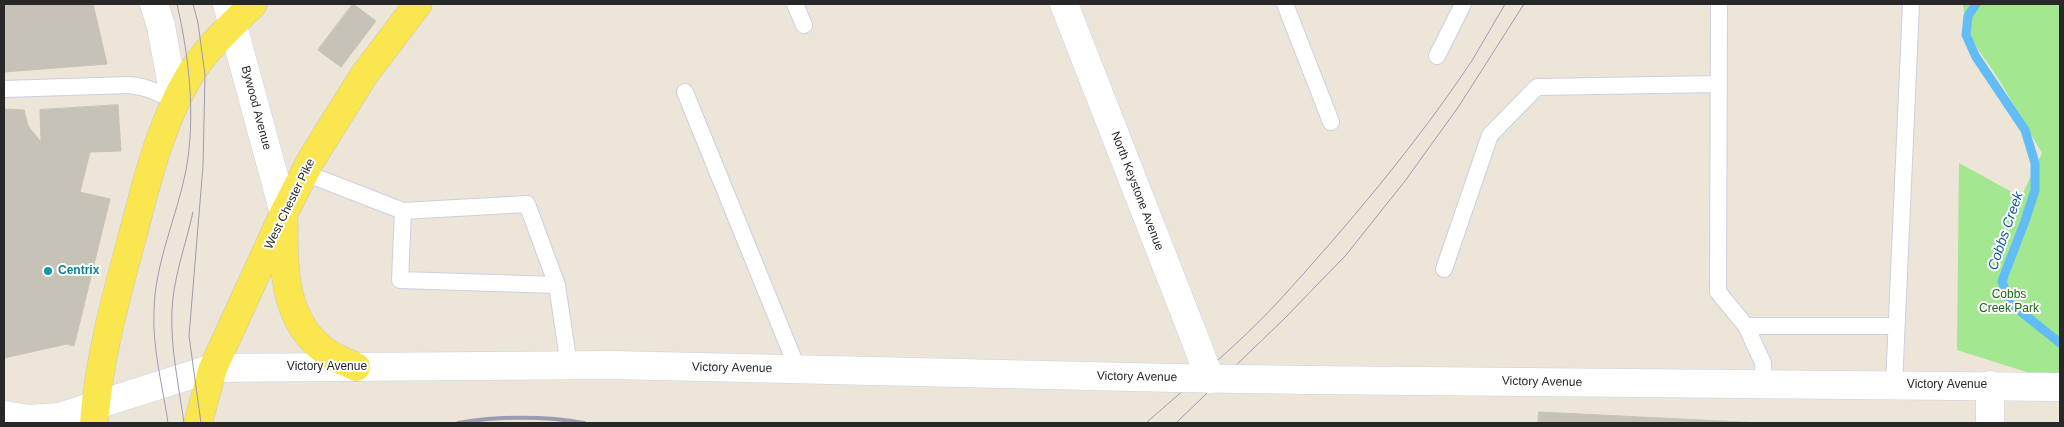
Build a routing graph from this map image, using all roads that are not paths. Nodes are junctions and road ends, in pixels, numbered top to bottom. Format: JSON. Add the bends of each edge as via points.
{"nodes":[{"id":1,"x":154,"y":4,"type":"edge"},
{"id":2,"x":253,"y":4,"type":"edge"},
{"id":3,"x":418,"y":4,"type":"edge"},
{"id":4,"x":795,"y":4,"type":"edge"},
{"id":5,"x":1064,"y":4,"type":"edge"},
{"id":6,"x":1285,"y":4,"type":"edge"},
{"id":7,"x":1463,"y":4,"type":"edge"},
{"id":8,"x":1719,"y":4,"type":"edge"},
{"id":9,"x":1911,"y":4,"type":"edge"},
{"id":10,"x":230,"y":14,"type":"edge"},
{"id":11,"x":804,"y":25,"type":"dead end"},
{"id":12,"x":1437,"y":56,"type":"dead end"},
{"id":13,"x":1718,"y":84,"type":"junction"},
{"id":14,"x":4,"y":89,"type":"edge"},
{"id":15,"x":685,"y":92,"type":"dead end"},
{"id":16,"x":175,"y":102,"type":"junction"},
{"id":17,"x":1331,"y":122,"type":"dead end"},
{"id":18,"x":305,"y":172,"type":"junction"},
{"id":19,"x":403,"y":211,"type":"junction"},
{"id":20,"x":284,"y":213,"type":"junction"},
{"id":21,"x":1444,"y":269,"type":"dead end"},
{"id":22,"x":557,"y":285,"type":"junction"},
{"id":23,"x":1746,"y":326,"type":"junction"},
{"id":24,"x":1896,"y":326,"type":"junction"},
{"id":25,"x":356,"y":366,"type":"junction"},
{"id":26,"x":569,"y":366,"type":"junction"},
{"id":27,"x":213,"y":368,"type":"junction"},
{"id":28,"x":798,"y":370,"type":"junction"},
{"id":29,"x":1210,"y":379,"type":"junction"},
{"id":30,"x":1764,"y":384,"type":"junction"},
{"id":31,"x":1894,"y":385,"type":"junction"},
{"id":32,"x":1990,"y":386,"type":"junction"},
{"id":33,"x":2060,"y":387,"type":"edge"},
{"id":34,"x":95,"y":414,"type":"edge"},
{"id":35,"x":4,"y":415,"type":"edge"},
{"id":36,"x":198,"y":423,"type":"edge"},
{"id":37,"x":1990,"y":423,"type":"edge"}],
"edges":[{"from":1,"to":16,"type":"street"},
{"from":2,"to":10,"type":"main road"},
{"from":3,"to":18,"type":"main road","name":"West Chester Pike","via":[[364,75]]},
{"from":4,"to":11,"type":"lane"},
{"from":5,"to":29,"type":"street","name":"North Keystone Avenue","bridge":true},
{"from":6,"to":17,"type":"lane"},
{"from":7,"to":12,"type":"lane"},
{"from":8,"to":13,"type":"lane"},
{"from":9,"to":24,"type":"lane"},
{"from":10,"to":16,"type":"main road"},
{"from":10,"to":20,"type":"street","name":"Bywood Avenue"},
{"from":13,"to":21,"type":"lane","via":[[1536,87],[1490,135]]},
{"from":13,"to":23,"type":"lane","via":[[1718,292]]},
{"from":14,"to":16,"type":"lane","via":[[144,86]]},
{"from":15,"to":28,"type":"lane"},
{"from":16,"to":34,"type":"main road","via":[[151,167],[108,327]]},
{"from":18,"to":19,"type":"lane"},
{"from":18,"to":20,"type":"main road","name":"West Chester Pike"},
{"from":19,"to":22,"type":"lane","via":[[527,204]]},
{"from":19,"to":22,"type":"lane","via":[[400,280]]},
{"from":20,"to":25,"type":"main road","via":[[283,260],[287,291],[297,318],[311,338],[328,353]]},
{"from":20,"to":27,"type":"main road","name":"West Chester Pike"},
{"from":22,"to":26,"type":"lane"},
{"from":23,"to":24,"type":"lane"},
{"from":23,"to":30,"type":"lane","via":[[1763,363]]},
{"from":24,"to":31,"type":"lane"},
{"from":25,"to":26,"type":"street","name":"Victory Avenue"},
{"from":25,"to":27,"type":"street","name":"Victory Avenue"},
{"from":26,"to":28,"type":"street","name":"Victory Avenue"},
{"from":27,"to":34,"type":"street","name":"Victory Avenue"},
{"from":27,"to":36,"type":"main road","name":"West Chester Pike"},
{"from":28,"to":29,"type":"street","name":"Victory Avenue","bridge":true},
{"from":29,"to":30,"type":"street","name":"Victory Avenue","bridge":true},
{"from":30,"to":31,"type":"street","name":"Victory Avenue"},
{"from":31,"to":32,"type":"street","name":"Victory Avenue"},
{"from":32,"to":33,"type":"street","name":"Victory Avenue"},
{"from":32,"to":37,"type":"street"},
{"from":34,"to":35,"type":"street","name":"Victory Avenue","via":[[44,419]]}]}
